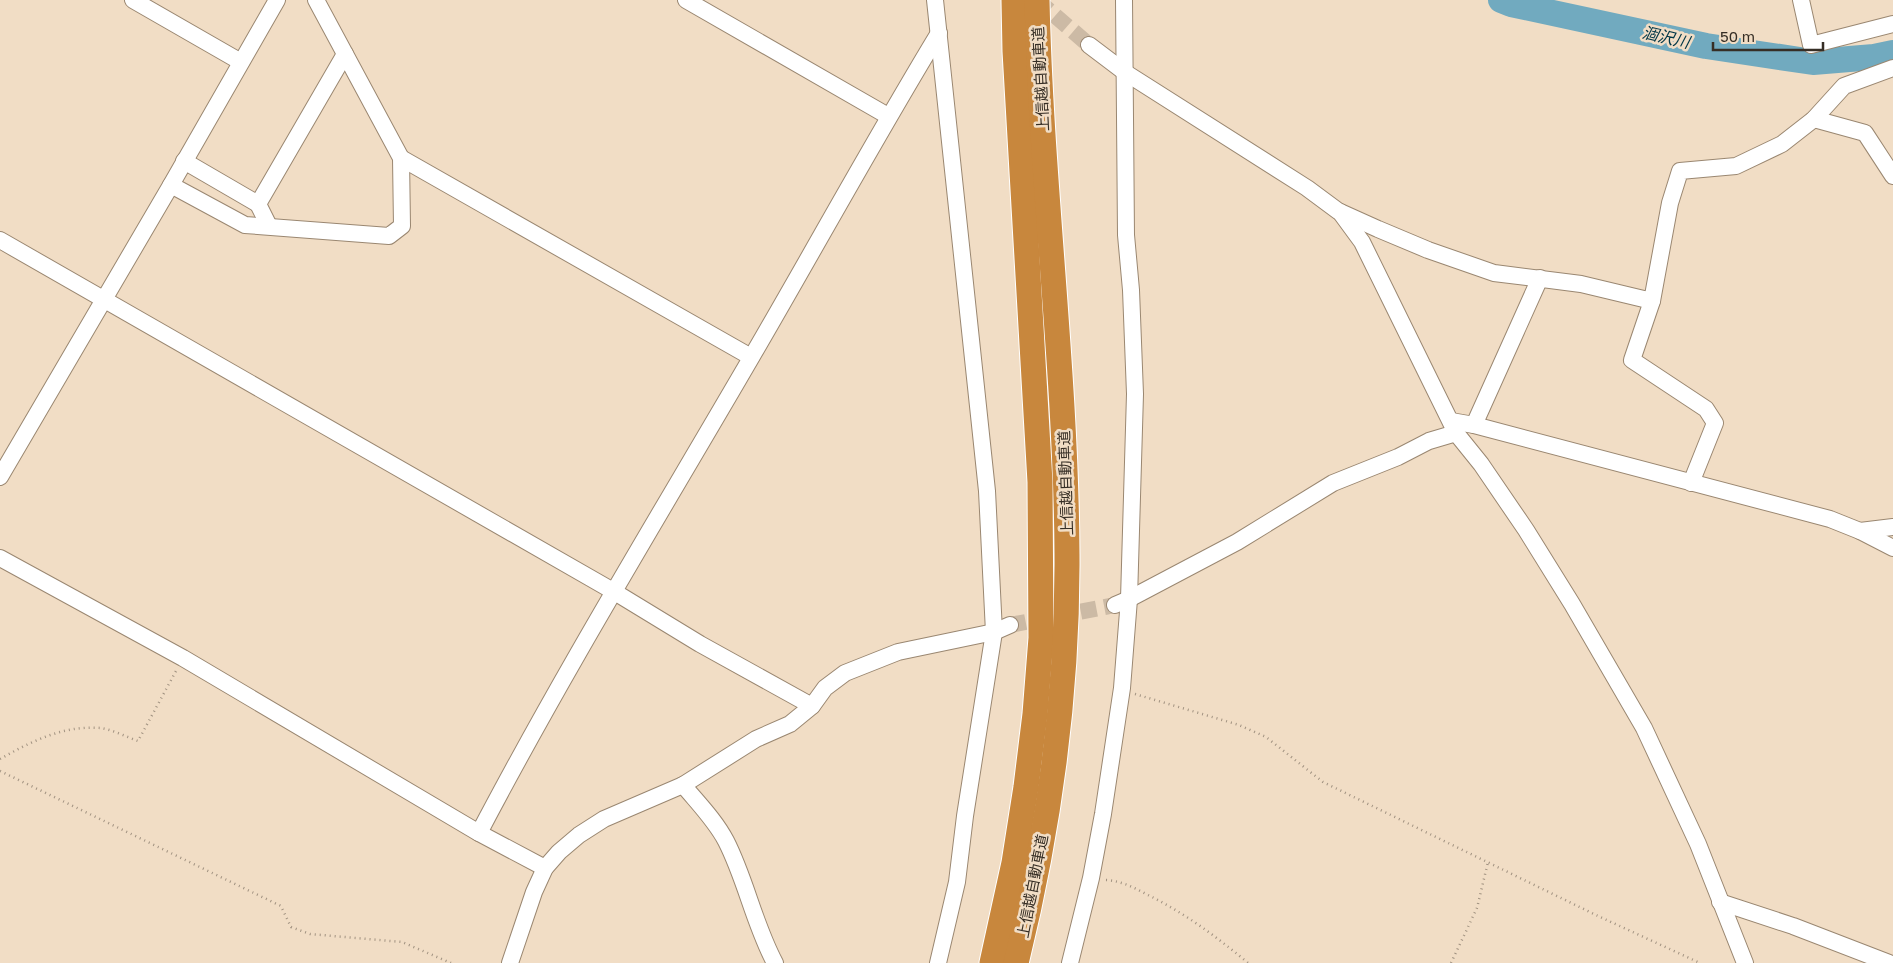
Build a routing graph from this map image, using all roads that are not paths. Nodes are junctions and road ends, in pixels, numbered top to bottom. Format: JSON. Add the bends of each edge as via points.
{"nodes":[{"id":1,"x":133,"y":0,"type":"edge"},
{"id":2,"x":277,"y":0,"type":"edge"},
{"id":3,"x":316,"y":0,"type":"edge"},
{"id":4,"x":686,"y":0,"type":"edge"},
{"id":5,"x":935,"y":0,"type":"edge"},
{"id":6,"x":1014,"y":0,"type":"edge"},
{"id":7,"x":1037,"y":0,"type":"edge"},
{"id":8,"x":1124,"y":0,"type":"edge"},
{"id":9,"x":1801,"y":0,"type":"edge"},
{"id":10,"x":1893,"y":24,"type":"edge"},
{"id":11,"x":939,"y":33,"type":"junction"},
{"id":12,"x":1089,"y":45,"type":"tunnel mouth"},
{"id":13,"x":345,"y":54,"type":"junction"},
{"id":14,"x":241,"y":62,"type":"junction"},
{"id":15,"x":1893,"y":68,"type":"edge"},
{"id":16,"x":1126,"y":73,"type":"junction"},
{"id":17,"x":888,"y":116,"type":"junction"},
{"id":18,"x":1814,"y":119,"type":"junction"},
{"id":19,"x":401,"y":158,"type":"junction"},
{"id":20,"x":184,"y":161,"type":"junction"},
{"id":21,"x":1893,"y":176,"type":"edge"},
{"id":22,"x":171,"y":185,"type":"junction"},
{"id":23,"x":258,"y":204,"type":"junction"},
{"id":24,"x":1338,"y":210,"type":"junction"},
{"id":25,"x":268,"y":226,"type":"junction"},
{"id":26,"x":0,"y":240,"type":"edge"},
{"id":27,"x":1540,"y":278,"type":"junction"},
{"id":28,"x":104,"y":299,"type":"junction"},
{"id":29,"x":1652,"y":301,"type":"junction"},
{"id":30,"x":751,"y":357,"type":"junction"},
{"id":31,"x":1474,"y":425,"type":"junction"},
{"id":32,"x":1454,"y":427,"type":"junction"},
{"id":33,"x":0,"y":477,"type":"edge"},
{"id":34,"x":1691,"y":483,"type":"junction"},
{"id":35,"x":1893,"y":527,"type":"edge"},
{"id":36,"x":1860,"y":531,"type":"junction"},
{"id":37,"x":1893,"y":548,"type":"edge"},
{"id":38,"x":0,"y":558,"type":"edge"},
{"id":39,"x":613,"y":591,"type":"junction"},
{"id":40,"x":1122,"y":602,"type":"junction"},
{"id":41,"x":1010,"y":625,"type":"tunnel mouth"},
{"id":42,"x":994,"y":632,"type":"junction"},
{"id":43,"x":812,"y":706,"type":"junction"},
{"id":44,"x":683,"y":785,"type":"junction"},
{"id":45,"x":479,"y":833,"type":"junction"},
{"id":46,"x":545,"y":868,"type":"junction"},
{"id":47,"x":1720,"y":902,"type":"junction"},
{"id":48,"x":510,"y":963,"type":"edge"},
{"id":49,"x":775,"y":963,"type":"edge"},
{"id":50,"x":938,"y":963,"type":"edge"},
{"id":51,"x":992,"y":963,"type":"edge"},
{"id":52,"x":1016,"y":963,"type":"edge"},
{"id":53,"x":1070,"y":963,"type":"edge"},
{"id":54,"x":1745,"y":963,"type":"edge"},
{"id":55,"x":1890,"y":963,"type":"edge"}],
"edges":[{"from":1,"to":14,"type":"street"},
{"from":2,"to":14,"type":"street"},
{"from":3,"to":13,"type":"street"},
{"from":4,"to":17,"type":"street"},
{"from":5,"to":11,"type":"street"},
{"from":6,"to":51,"type":"highway","name":"上信越自動車道","via":[[1040,472],[1041,638],[1026,787],[1014,863]]},
{"from":7,"to":52,"type":"highway","name":"上信越自動車道","via":[[1041,108],[1062,398],[1067,556],[1060,709],[1051,783]]},
{"from":8,"to":16,"type":"street"},
{"from":9,"to":10,"type":"street","via":[[1811,45]]},
{"from":11,"to":17,"type":"street"},
{"from":11,"to":42,"type":"street","via":[[987,491]]},
{"from":12,"to":16,"type":"street"},
{"from":13,"to":19,"type":"street"},
{"from":13,"to":23,"type":"street"},
{"from":14,"to":20,"type":"street"},
{"from":15,"to":18,"type":"street","via":[[1844,86]]},
{"from":16,"to":24,"type":"street"},
{"from":16,"to":40,"type":"street","via":[[1126,235],[1135,394]]},
{"from":17,"to":30,"type":"street"},
{"from":18,"to":21,"type":"street","via":[[1865,133]]},
{"from":18,"to":29,"type":"street","via":[[1782,144],[1736,166],[1680,171],[1670,203]]},
{"from":19,"to":25,"type":"street","via":[[402,226],[389,236]]},
{"from":19,"to":30,"type":"street"},
{"from":20,"to":22,"type":"street"},
{"from":20,"to":23,"type":"street"},
{"from":22,"to":25,"type":"street","via":[[245,225]]},
{"from":22,"to":28,"type":"street"},
{"from":23,"to":25,"type":"street"},
{"from":24,"to":27,"type":"street","via":[[1428,250],[1494,273]]},
{"from":24,"to":32,"type":"street","via":[[1362,242]]},
{"from":26,"to":28,"type":"street"},
{"from":27,"to":29,"type":"street"},
{"from":27,"to":31,"type":"street"},
{"from":28,"to":33,"type":"street"},
{"from":28,"to":39,"type":"street"},
{"from":29,"to":34,"type":"street","via":[[1632,360],[1706,409],[1714,423]]},
{"from":30,"to":39,"type":"street"},
{"from":31,"to":32,"type":"street"},
{"from":31,"to":34,"type":"street"},
{"from":32,"to":40,"type":"street","via":[[1398,457],[1333,483],[1237,542]]},
{"from":32,"to":47,"type":"street","via":[[1526,530],[1644,728],[1698,844]]},
{"from":34,"to":36,"type":"street","via":[[1830,519]]},
{"from":35,"to":36,"type":"street"},
{"from":36,"to":37,"type":"street"},
{"from":38,"to":45,"type":"street","via":[[183,658]]},
{"from":39,"to":43,"type":"street"},
{"from":39,"to":45,"type":"street"},
{"from":40,"to":53,"type":"street","via":[[1122,688],[1091,878]]},
{"from":41,"to":42,"type":"street"},
{"from":42,"to":43,"type":"street","via":[[898,652],[845,673],[825,688]]},
{"from":42,"to":50,"type":"street","via":[[957,882]]},
{"from":43,"to":44,"type":"street","via":[[790,724],[756,739]]},
{"from":44,"to":46,"type":"street","via":[[604,819],[558,852]]},
{"from":44,"to":49,"type":"street","via":[[725,840]]},
{"from":45,"to":46,"type":"street"},
{"from":46,"to":48,"type":"street"},
{"from":47,"to":54,"type":"street"},
{"from":47,"to":55,"type":"street"}]}
